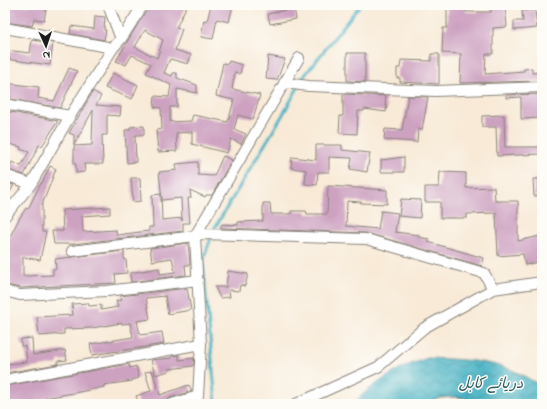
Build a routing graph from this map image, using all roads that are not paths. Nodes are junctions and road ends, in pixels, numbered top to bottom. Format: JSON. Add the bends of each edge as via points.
{"nodes":[{"id":1,"x":108,"y":5,"type":"edge"},
{"id":2,"x":143,"y":5,"type":"edge"},
{"id":3,"x":5,"y":28,"type":"edge"},
{"id":4,"x":121,"y":38,"type":"junction"},
{"id":5,"x":113,"y":48,"type":"junction"},
{"id":6,"x":299,"y":58,"type":"dead end"},
{"id":7,"x":288,"y":84,"type":"junction"},
{"id":8,"x":542,"y":87,"type":"edge"},
{"id":9,"x":5,"y":104,"type":"edge"},
{"id":10,"x":70,"y":116,"type":"junction"},
{"id":11,"x":5,"y":175,"type":"edge"},
{"id":12,"x":31,"y":184,"type":"junction"},
{"id":13,"x":5,"y":216,"type":"edge"},
{"id":14,"x":199,"y":235,"type":"junction"},
{"id":15,"x":72,"y":251,"type":"dead end"},
{"id":16,"x":198,"y":280,"type":"junction"},
{"id":17,"x":542,"y":282,"type":"edge"},
{"id":18,"x":493,"y":290,"type":"junction"},
{"id":19,"x":5,"y":291,"type":"edge"},
{"id":20,"x":201,"y":344,"type":"junction"},
{"id":21,"x":5,"y":380,"type":"edge"},
{"id":22,"x":197,"y":400,"type":"edge"},
{"id":23,"x":172,"y":404,"type":"edge"},
{"id":24,"x":296,"y":404,"type":"edge"}],
"edges":[{"from":1,"to":4,"type":"street"},
{"from":2,"to":4,"type":"street"},
{"from":3,"to":5,"type":"street"},
{"from":4,"to":5,"type":"street"},
{"from":5,"to":10,"type":"street"},
{"from":6,"to":7,"type":"street"},
{"from":7,"to":8,"type":"street","via":[[436,91]]},
{"from":7,"to":14,"type":"street"},
{"from":9,"to":10,"type":"street"},
{"from":10,"to":12,"type":"street"},
{"from":11,"to":12,"type":"street"},
{"from":12,"to":13,"type":"street"},
{"from":14,"to":15,"type":"street"},
{"from":14,"to":16,"type":"street"},
{"from":14,"to":18,"type":"street","via":[[366,239],[484,273]]},
{"from":16,"to":19,"type":"street","via":[[106,291],[20,295]]},
{"from":16,"to":20,"type":"street"},
{"from":17,"to":18,"type":"street"},
{"from":18,"to":24,"type":"street","via":[[424,328],[378,367]]},
{"from":20,"to":21,"type":"street"},
{"from":20,"to":22,"type":"street"},
{"from":22,"to":23,"type":"street"}]}
